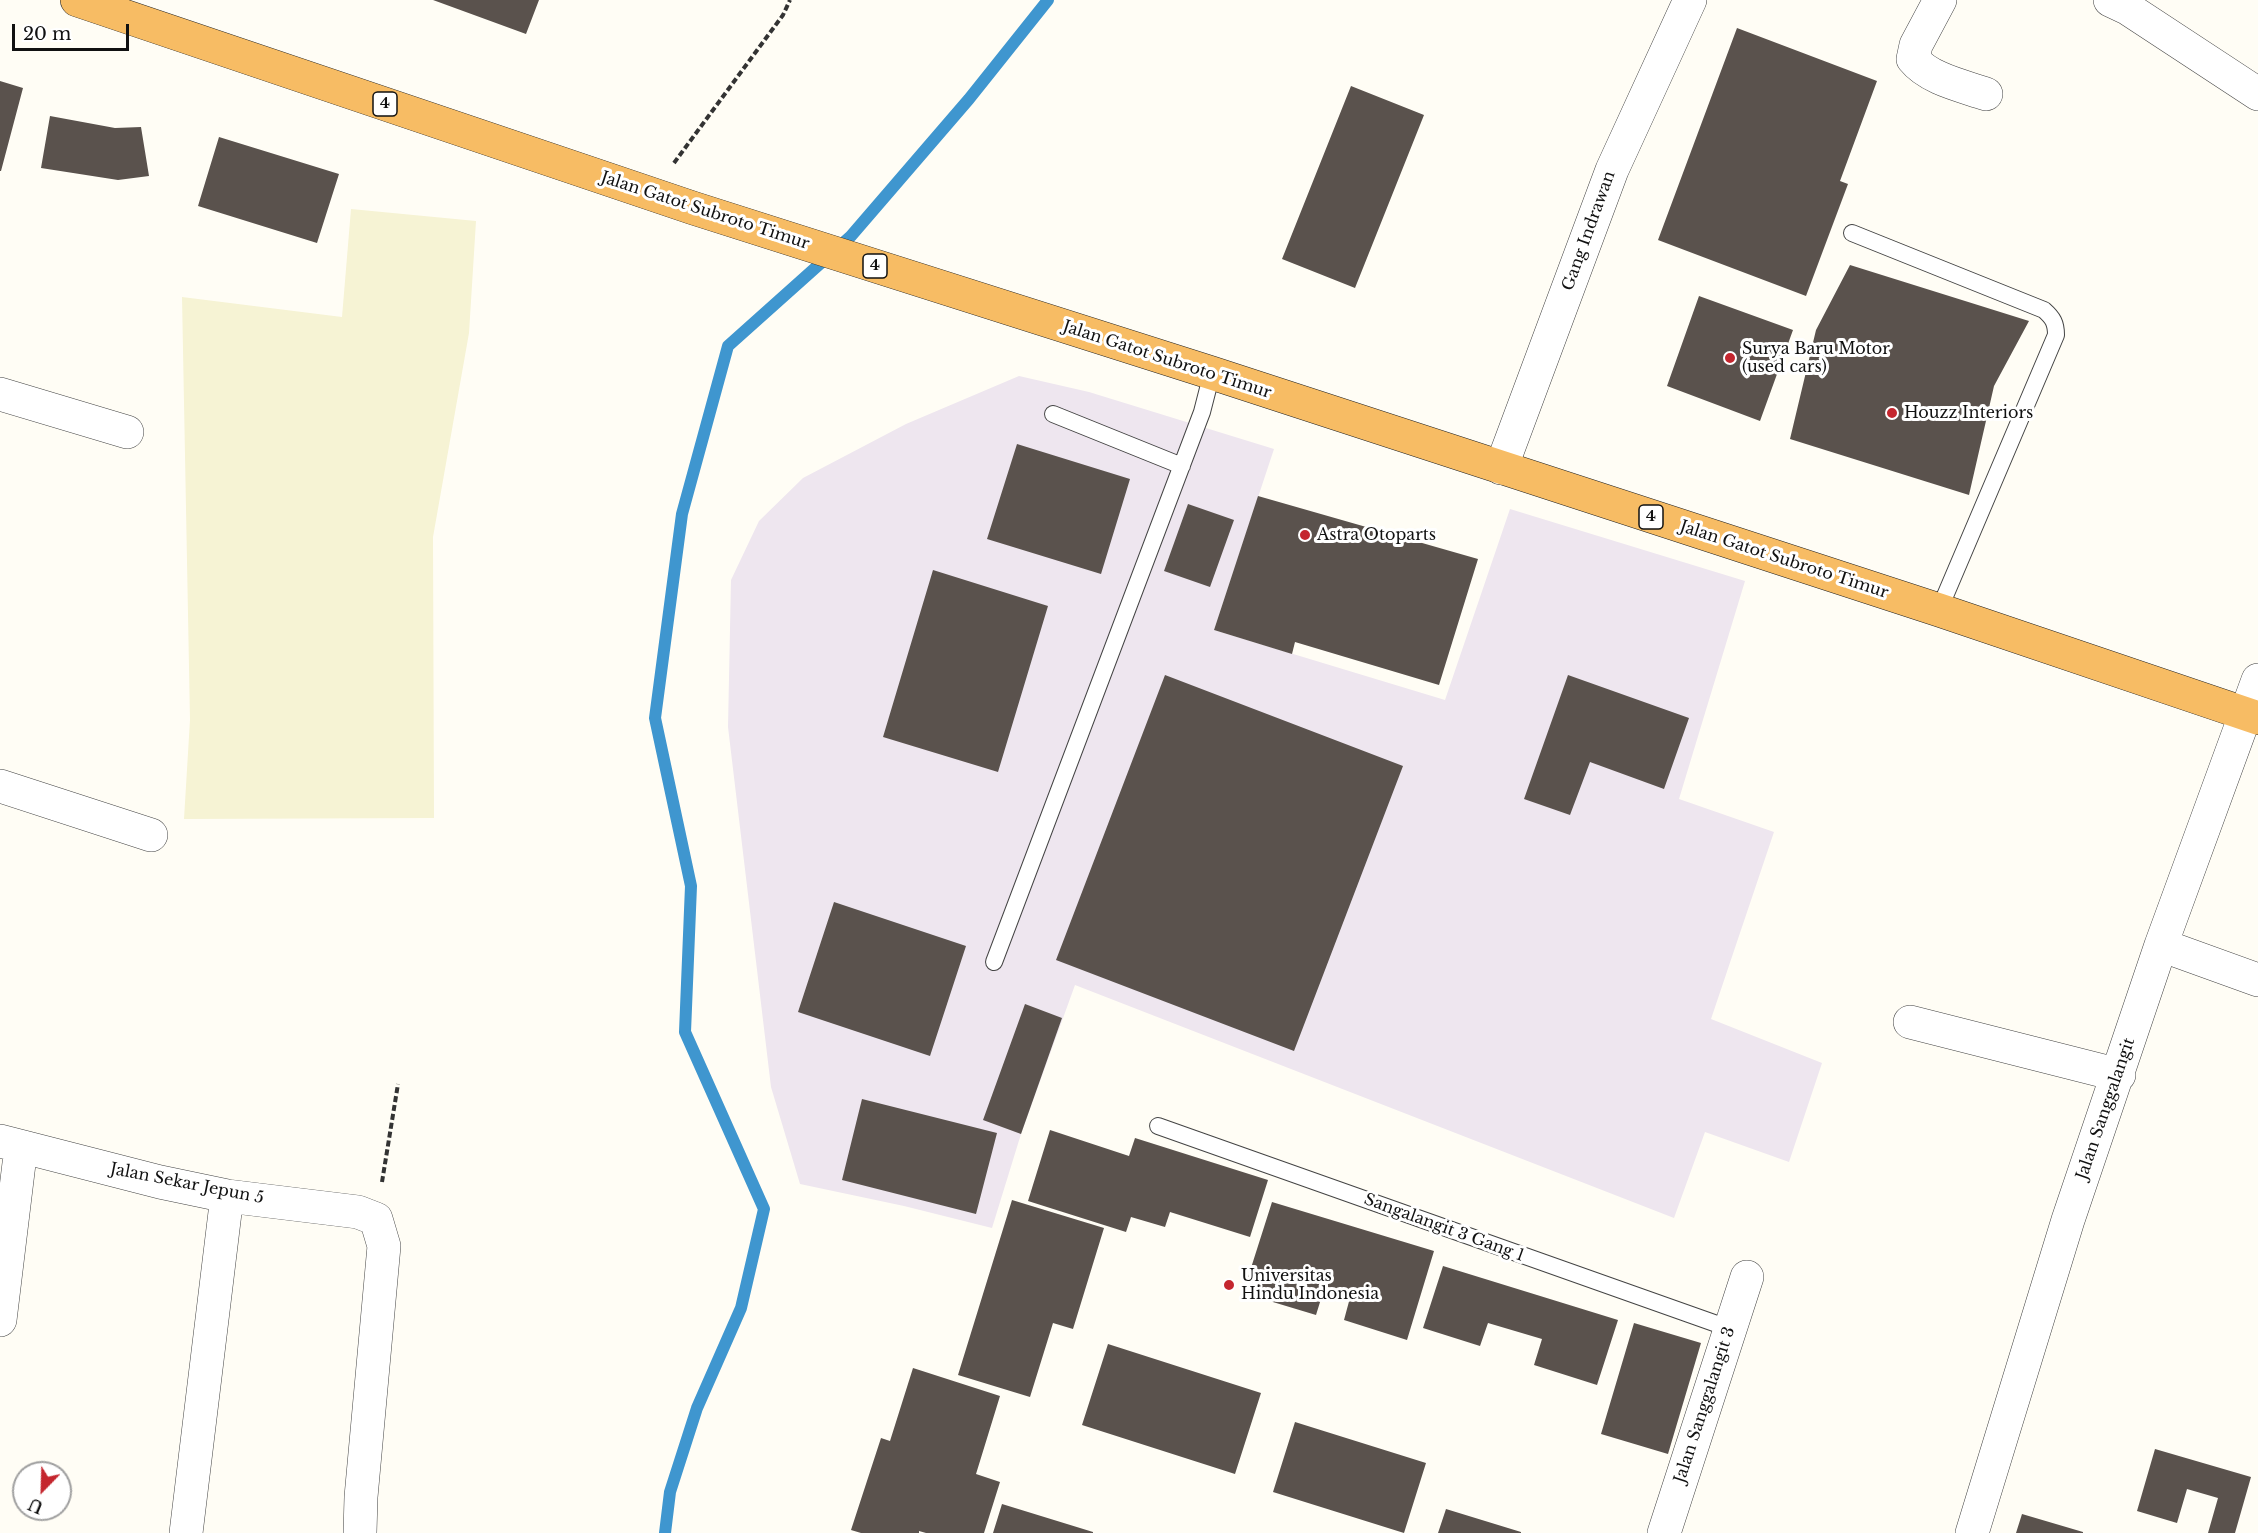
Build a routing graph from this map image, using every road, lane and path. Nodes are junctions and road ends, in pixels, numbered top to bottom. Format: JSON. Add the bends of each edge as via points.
{"nodes":[{"id":1,"x":77,"y":0,"type":"edge"},
{"id":2,"x":790,"y":0,"type":"edge"},
{"id":3,"x":1690,"y":0,"type":"edge"},
{"id":4,"x":1940,"y":0,"type":"edge"},
{"id":5,"x":2110,"y":0,"type":"edge"},
{"id":6,"x":1986,"y":94,"type":"dead end"},
{"id":7,"x":2258,"y":94,"type":"edge"},
{"id":8,"x":652,"y":193,"type":"junction"},
{"id":9,"x":1852,"y":233,"type":"dead end"},
{"id":10,"x":1212,"y":373,"type":"junction"},
{"id":11,"x":0,"y":393,"type":"edge"},
{"id":12,"x":1053,"y":414,"type":"dead end"},
{"id":13,"x":127,"y":432,"type":"dead end"},
{"id":14,"x":1182,"y":466,"type":"junction"},
{"id":15,"x":1501,"y":468,"type":"junction"},
{"id":16,"x":1939,"y":610,"type":"junction"},
{"id":17,"x":2254,"y":701,"type":"edge"},
{"id":18,"x":0,"y":786,"type":"edge"},
{"id":19,"x":151,"y":835,"type":"dead end"},
{"id":20,"x":2162,"y":945,"type":"junction"},
{"id":21,"x":994,"y":963,"type":"dead end"},
{"id":22,"x":2258,"y":981,"type":"edge"},
{"id":23,"x":1910,"y":1022,"type":"dead end"},
{"id":24,"x":2119,"y":1075,"type":"junction"},
{"id":25,"x":398,"y":1084,"type":"dead end"},
{"id":26,"x":1158,"y":1126,"type":"dead end"},
{"id":27,"x":11,"y":1144,"type":"edge"},
{"id":28,"x":227,"y":1196,"type":"junction"},
{"id":29,"x":376,"y":1219,"type":"junction"},
{"id":30,"x":1747,"y":1277,"type":"dead end"},
{"id":31,"x":0,"y":1320,"type":"edge"},
{"id":32,"x":1731,"y":1329,"type":"junction"},
{"id":33,"x":186,"y":1533,"type":"edge"},
{"id":34,"x":360,"y":1533,"type":"edge"},
{"id":35,"x":1664,"y":1533,"type":"edge"},
{"id":36,"x":1972,"y":1533,"type":"edge"}],
"edges":[{"from":1,"to":8,"type":"highway","name":"Jalan Gatot Subroto Timur","number":"4"},
{"from":2,"to":8,"type":"path","via":[[783,15]]},
{"from":3,"to":15,"type":"street","name":"Gang Indrawan","via":[[1612,170]]},
{"from":4,"to":6,"type":"street","via":[[1916,45],[1913,59],[1937,76]]},
{"from":5,"to":7,"type":"street"},
{"from":8,"to":10,"type":"highway","name":"Jalan Gatot Subroto Timur","number":"4"},
{"from":9,"to":16,"type":"lane","via":[[2044,310],[2056,326],[2056,335]]},
{"from":10,"to":14,"type":"lane"},
{"from":10,"to":15,"type":"highway","name":"Jalan Gatot Subroto Timur","number":"4"},
{"from":11,"to":13,"type":"street"},
{"from":12,"to":14,"type":"lane"},
{"from":14,"to":21,"type":"lane"},
{"from":15,"to":16,"type":"highway","name":"Jalan Gatot Subroto Timur","number":"4"},
{"from":16,"to":17,"type":"highway","name":"Jalan Gatot Subroto Timur","number":"4"},
{"from":17,"to":20,"type":"street","name":"Jalan Sanggalangit"},
{"from":18,"to":19,"type":"street"},
{"from":20,"to":22,"type":"street"},
{"from":20,"to":24,"type":"street","name":"Jalan Sanggalangit"},
{"from":23,"to":24,"type":"street"},
{"from":24,"to":36,"type":"street","name":"Jalan Sanggalangit","via":[[2068,1220]]},
{"from":25,"to":29,"type":"path"},
{"from":26,"to":32,"type":"lane","name":"Sangalangit 3 Gang 1"},
{"from":27,"to":28,"type":"street","name":"Jalan Sekar Jepun 5"},
{"from":27,"to":31,"type":"street"},
{"from":28,"to":29,"type":"street","name":"Jalan Sekar Jepun 5","via":[[358,1212]]},
{"from":28,"to":33,"type":"street"},
{"from":29,"to":34,"type":"street","via":[[384,1246]]},
{"from":30,"to":32,"type":"street","name":"Jalan Sanggalangit 3"},
{"from":32,"to":35,"type":"street","name":"Jalan Sanggalangit 3"}]}
